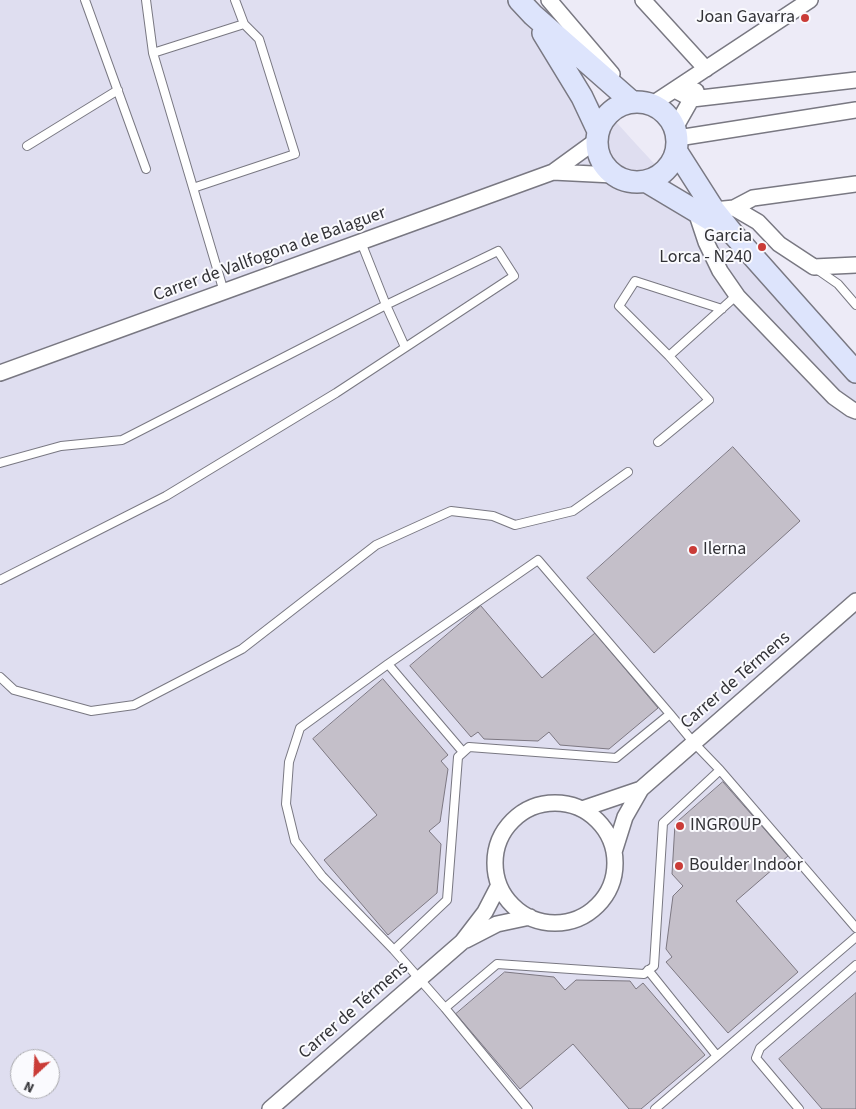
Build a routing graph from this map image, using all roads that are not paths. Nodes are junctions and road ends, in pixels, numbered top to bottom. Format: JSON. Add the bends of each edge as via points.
{"nodes":[{"id":1,"x":85,"y":0,"type":"edge"},
{"id":2,"x":146,"y":0,"type":"edge"},
{"id":3,"x":235,"y":0,"type":"edge"},
{"id":4,"x":549,"y":0,"type":"edge"},
{"id":5,"x":643,"y":0,"type":"edge"},
{"id":6,"x":810,"y":0,"type":"edge"},
{"id":7,"x":526,"y":8,"type":"edge"},
{"id":8,"x":244,"y":24,"type":"junction"},
{"id":9,"x":154,"y":54,"type":"junction"},
{"id":10,"x":706,"y":69,"type":"junction"},
{"id":11,"x":856,"y":80,"type":"edge"},
{"id":12,"x":118,"y":90,"type":"junction"},
{"id":13,"x":675,"y":90,"type":"junction"},
{"id":14,"x":692,"y":99,"type":"junction"},
{"id":15,"x":640,"y":103,"type":"junction"},
{"id":16,"x":856,"y":110,"type":"edge"},
{"id":17,"x":598,"y":136,"type":"junction"},
{"id":18,"x":677,"y":139,"type":"junction"},
{"id":19,"x":27,"y":146,"type":"dead end"},
{"id":20,"x":146,"y":169,"type":"dead end"},
{"id":21,"x":553,"y":172,"type":"junction"},
{"id":22,"x":613,"y":175,"type":"junction"},
{"id":23,"x":647,"y":182,"type":"junction"},
{"id":24,"x":856,"y":184,"type":"edge"},
{"id":25,"x":193,"y":188,"type":"junction"},
{"id":26,"x":771,"y":196,"type":"junction"},
{"id":27,"x":715,"y":210,"type":"junction"},
{"id":28,"x":758,"y":222,"type":"junction"},
{"id":29,"x":362,"y":242,"type":"junction"},
{"id":30,"x":856,"y":265,"type":"edge"},
{"id":31,"x":814,"y":267,"type":"junction"},
{"id":32,"x":224,"y":292,"type":"junction"},
{"id":33,"x":737,"y":295,"type":"junction"},
{"id":34,"x":386,"y":305,"type":"junction"},
{"id":35,"x":856,"y":305,"type":"edge"},
{"id":36,"x":722,"y":308,"type":"junction"},
{"id":37,"x":405,"y":347,"type":"junction"},
{"id":38,"x":668,"y":356,"type":"junction"},
{"id":39,"x":856,"y":372,"type":"edge"},
{"id":40,"x":0,"y":373,"type":"edge"},
{"id":41,"x":856,"y":411,"type":"edge"},
{"id":42,"x":658,"y":442,"type":"dead end"},
{"id":43,"x":0,"y":463,"type":"edge"},
{"id":44,"x":628,"y":472,"type":"dead end"},
{"id":45,"x":0,"y":580,"type":"edge"},
{"id":46,"x":856,"y":601,"type":"edge"},
{"id":47,"x":388,"y":664,"type":"junction"},
{"id":48,"x":0,"y":677,"type":"edge"},
{"id":49,"x":670,"y":714,"type":"junction"},
{"id":50,"x":694,"y":743,"type":"junction"},
{"id":51,"x":463,"y":752,"type":"junction"},
{"id":52,"x":720,"y":770,"type":"junction"},
{"id":53,"x":640,"y":789,"type":"junction"},
{"id":54,"x":582,"y":809,"type":"junction"},
{"id":55,"x":614,"y":852,"type":"junction"},
{"id":56,"x":499,"y":885,"type":"junction"},
{"id":57,"x":530,"y":917,"type":"junction"},
{"id":58,"x":856,"y":928,"type":"edge"},
{"id":59,"x":856,"y":937,"type":"edge"},
{"id":60,"x":462,"y":942,"type":"junction"},
{"id":61,"x":394,"y":950,"type":"junction"},
{"id":62,"x":856,"y":965,"type":"edge"},
{"id":63,"x":648,"y":970,"type":"junction"},
{"id":64,"x":419,"y":979,"type":"junction"},
{"id":65,"x":444,"y":1008,"type":"junction"},
{"id":66,"x":717,"y":1056,"type":"junction"},
{"id":67,"x":270,"y":1109,"type":"edge"},
{"id":68,"x":528,"y":1109,"type":"edge"},
{"id":69,"x":655,"y":1109,"type":"edge"},
{"id":70,"x":799,"y":1109,"type":"edge"}],
"edges":[{"from":1,"to":12,"type":"lane"},
{"from":2,"to":9,"type":"lane"},
{"from":3,"to":8,"type":"lane"},
{"from":4,"to":15,"type":"street"},
{"from":5,"to":10,"type":"street"},
{"from":6,"to":10,"type":"street"},
{"from":7,"to":15,"type":"street"},
{"from":7,"to":17,"type":"street","via":[[582,97]]},
{"from":8,"to":9,"type":"lane"},
{"from":8,"to":25,"type":"lane","via":[[260,39],[295,154]]},
{"from":9,"to":25,"type":"lane"},
{"from":10,"to":13,"type":"street"},
{"from":10,"to":14,"type":"street"},
{"from":11,"to":14,"type":"street"},
{"from":12,"to":19,"type":"lane"},
{"from":12,"to":20,"type":"lane"},
{"from":13,"to":14,"type":"street"},
{"from":13,"to":15,"type":"street"},
{"from":14,"to":18,"type":"street"},
{"from":15,"to":17,"type":"street","via":[[621,105],[611,112],[603,120]]},
{"from":15,"to":18,"type":"street","via":[[661,110],[669,118]]},
{"from":16,"to":18,"type":"street"},
{"from":17,"to":21,"type":"street","name":"Carrer de Vallfogona de Balaguer"},
{"from":17,"to":22,"type":"street","via":[[600,159]]},
{"from":18,"to":23,"type":"street","via":[[673,162],[657,178]]},
{"from":18,"to":27,"type":"street"},
{"from":21,"to":22,"type":"street","name":"Carrer de Vallfogona de Balaguer"},
{"from":21,"to":29,"type":"street","name":"Carrer de Vallfogona de Balaguer"},
{"from":22,"to":23,"type":"street","via":[[629,182]]},
{"from":23,"to":27,"type":"street"},
{"from":24,"to":26,"type":"street"},
{"from":25,"to":32,"type":"lane"},
{"from":26,"to":27,"type":"street"},
{"from":26,"to":28,"type":"street"},
{"from":27,"to":28,"type":"street"},
{"from":27,"to":33,"type":"street","via":[[706,242],[720,271]]},
{"from":27,"to":39,"type":"street"},
{"from":28,"to":31,"type":"street","via":[[779,244]]},
{"from":29,"to":32,"type":"street","name":"Carrer de Vallfogona de Balaguer"},
{"from":29,"to":34,"type":"lane"},
{"from":30,"to":31,"type":"street"},
{"from":31,"to":35,"type":"lane","via":[[838,284]]},
{"from":32,"to":40,"type":"street","name":"Carrer de Vallfogona de Balaguer"},
{"from":33,"to":36,"type":"lane"},
{"from":33,"to":41,"type":"street","via":[[834,398]]},
{"from":34,"to":37,"type":"lane"},
{"from":34,"to":37,"type":"lane","via":[[498,251],[514,276]]},
{"from":34,"to":43,"type":"lane","via":[[122,440],[61,446]]},
{"from":36,"to":38,"type":"lane"},
{"from":36,"to":38,"type":"lane","via":[[635,281],[619,306]]},
{"from":37,"to":45,"type":"lane","via":[[166,496]]},
{"from":38,"to":42,"type":"lane","via":[[709,400]]},
{"from":44,"to":48,"type":"lane","via":[[572,511],[515,525],[493,516],[451,511],[376,545],[242,650],[134,705],[91,711],[14,690]]},
{"from":46,"to":50,"type":"street","name":"Carrer de Térmens"},
{"from":47,"to":49,"type":"lane","via":[[538,560]]},
{"from":47,"to":51,"type":"lane"},
{"from":47,"to":61,"type":"lane","via":[[300,728],[289,762],[286,804],[296,841],[311,862]]},
{"from":49,"to":50,"type":"lane"},
{"from":49,"to":51,"type":"lane","via":[[616,758],[469,747]]},
{"from":50,"to":52,"type":"lane"},
{"from":50,"to":53,"type":"street","name":"Carrer de Térmens"},
{"from":51,"to":61,"type":"lane","via":[[458,757],[448,900]]},
{"from":52,"to":58,"type":"lane"},
{"from":52,"to":63,"type":"lane","via":[[663,823],[654,966]]},
{"from":53,"to":54,"type":"street","name":"Carrer de Térmens"},
{"from":53,"to":55,"type":"street","name":"Carrer de Térmens","via":[[625,817]]},
{"from":54,"to":55,"type":"street","via":[[600,822]]},
{"from":54,"to":56,"type":"street","via":[[570,804],[551,803],[533,807],[517,817],[504,830],[497,848],[495,866]]},
{"from":55,"to":57,"type":"street","via":[[615,871],[609,889],[592,910],[566,922]]},
{"from":56,"to":57,"type":"street","via":[[506,898]]},
{"from":56,"to":60,"type":"street","name":"Carrer de Térmens","via":[[485,912]]},
{"from":57,"to":60,"type":"street","name":"Carrer de Térmens","via":[[498,924]]},
{"from":59,"to":66,"type":"lane"},
{"from":60,"to":64,"type":"street","name":"Carrer de Térmens"},
{"from":61,"to":64,"type":"lane"},
{"from":62,"to":70,"type":"lane","via":[[760,1048],[756,1058]]},
{"from":63,"to":65,"type":"lane","via":[[644,974],[496,964]]},
{"from":63,"to":66,"type":"lane"},
{"from":64,"to":65,"type":"lane"},
{"from":64,"to":67,"type":"street","name":"Carrer de Térmens"},
{"from":65,"to":68,"type":"lane"},
{"from":66,"to":69,"type":"lane"}]}
